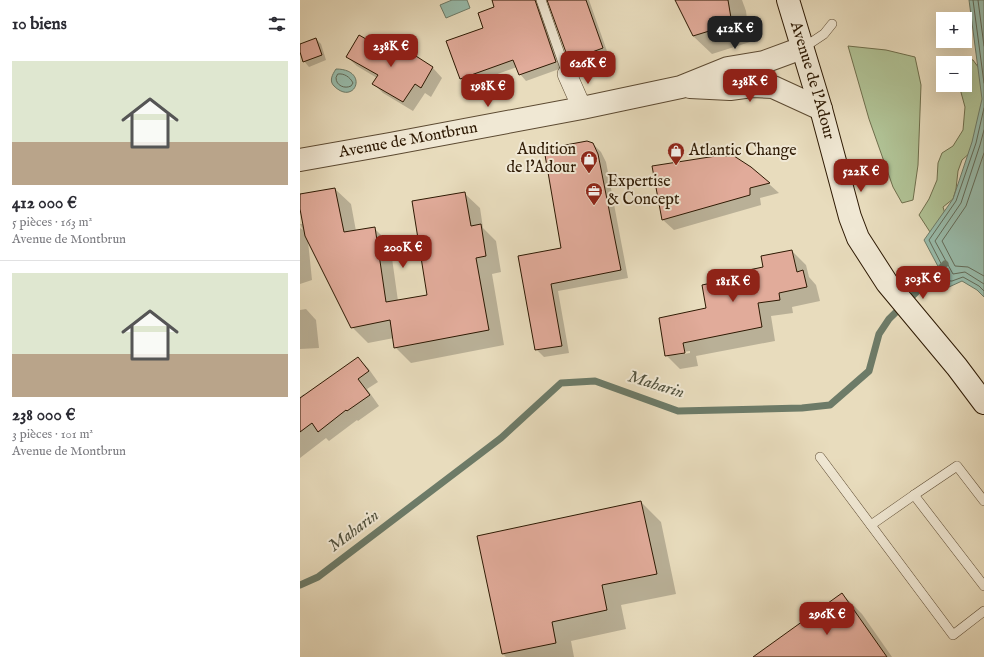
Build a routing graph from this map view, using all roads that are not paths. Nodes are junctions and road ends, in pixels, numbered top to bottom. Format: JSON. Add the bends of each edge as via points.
{"nodes":[{"id":1,"x":541,"y":0,"type":"edge"},
{"id":2,"x":788,"y":0,"type":"edge"},
{"id":3,"x":832,"y":24,"type":"dead end"},
{"id":4,"x":797,"y":56,"type":"junction"},
{"id":5,"x":567,"y":74,"type":"joint"},
{"id":6,"x":727,"y":79,"type":"dead end"},
{"id":7,"x":681,"y":87,"type":"junction"},
{"id":8,"x":582,"y":108,"type":"junction"},
{"id":9,"x":822,"y":109,"type":"junction"},
{"id":10,"x":300,"y":160,"type":"edge"},
{"id":11,"x":984,"y":403,"type":"edge"},
{"id":12,"x":820,"y":457,"type":"dead end"},
{"id":13,"x":914,"y":495,"type":"junction"},
{"id":14,"x":984,"y":501,"type":"edge"},
{"id":15,"x":871,"y":525,"type":"junction"},
{"id":16,"x":984,"y":586,"type":"edge"},
{"id":17,"x":984,"y":611,"type":"edge"}],
"edges":[{"from":1,"to":5,"type":"lane"},
{"from":2,"to":4,"type":"street","name":"Avenue de l'Adour"},
{"from":3,"to":4,"type":"lane"},
{"from":4,"to":7,"type":"street","name":"Avenue de Montbrun","via":[[728,68]]},
{"from":4,"to":9,"type":"street","name":"Avenue de l'Adour"},
{"from":5,"to":8,"type":"street"},
{"from":6,"to":7,"type":"lane","name":"Avenue de Montbrun"},
{"from":7,"to":8,"type":"street","name":"Avenue de Montbrun"},
{"from":7,"to":9,"type":"street","via":[[772,87]]},
{"from":8,"to":10,"type":"street","name":"Avenue de Montbrun"},
{"from":9,"to":11,"type":"street","name":"Avenue de l'Adour","via":[[850,217],[858,238],[887,283]]},
{"from":12,"to":15,"type":"lane"},
{"from":13,"to":14,"type":"lane","via":[[957,466]]},
{"from":13,"to":15,"type":"lane"},
{"from":13,"to":16,"type":"lane"},
{"from":15,"to":17,"type":"lane","via":[[953,635]]}]}
